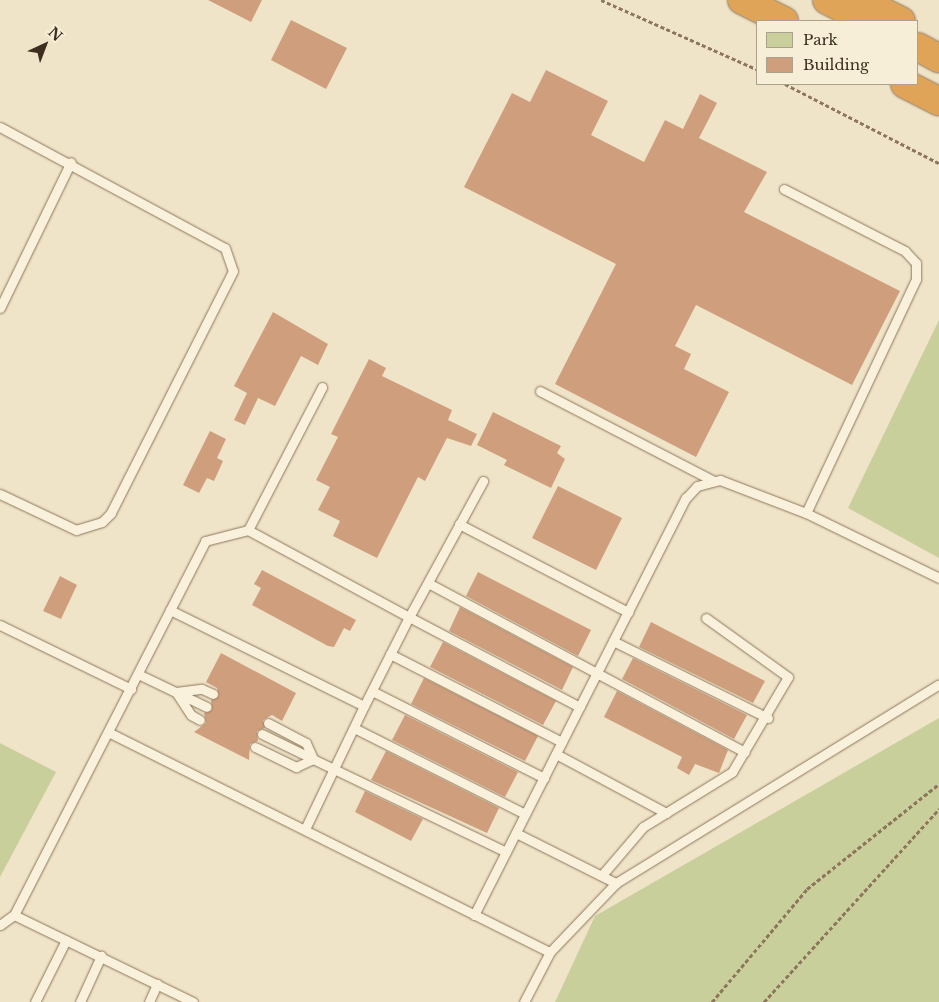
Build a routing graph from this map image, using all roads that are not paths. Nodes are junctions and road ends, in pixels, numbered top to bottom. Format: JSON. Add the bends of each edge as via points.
{"nodes":[{"id":1,"x":742,"y":0,"type":"edge"},
{"id":2,"x":827,"y":0,"type":"edge"},
{"id":3,"x":859,"y":0,"type":"edge"},
{"id":4,"x":878,"y":0,"type":"edge"},
{"id":5,"x":782,"y":20,"type":"edge"},
{"id":6,"x":866,"y":20,"type":"edge"},
{"id":7,"x":899,"y":20,"type":"edge"},
{"id":8,"x":904,"y":20,"type":"edge"},
{"id":9,"x":919,"y":31,"type":"edge"},
{"id":10,"x":939,"y":41,"type":"edge"},
{"id":11,"x":919,"y":48,"type":"edge"},
{"id":12,"x":939,"y":58,"type":"edge"},
{"id":13,"x":907,"y":85,"type":"edge"},
{"id":14,"x":939,"y":101,"type":"edge"},
{"id":15,"x":0,"y":127,"type":"edge"},
{"id":16,"x":71,"y":162,"type":"junction"},
{"id":17,"x":784,"y":189,"type":"dead end"},
{"id":18,"x":0,"y":308,"type":"edge"},
{"id":19,"x":322,"y":387,"type":"dead end"},
{"id":20,"x":540,"y":391,"type":"dead end"},
{"id":21,"x":712,"y":480,"type":"junction"},
{"id":22,"x":483,"y":481,"type":"dead end"},
{"id":23,"x":0,"y":494,"type":"edge"},
{"id":24,"x":806,"y":513,"type":"junction"},
{"id":25,"x":459,"y":524,"type":"junction"},
{"id":26,"x":248,"y":530,"type":"junction"},
{"id":27,"x":939,"y":578,"type":"edge"},
{"id":28,"x":428,"y":582,"type":"junction"},
{"id":29,"x":170,"y":610,"type":"junction"},
{"id":30,"x":628,"y":612,"type":"junction"},
{"id":31,"x":410,"y":617,"type":"junction"},
{"id":32,"x":706,"y":618,"type":"dead end"},
{"id":33,"x":0,"y":625,"type":"edge"},
{"id":34,"x":613,"y":641,"type":"junction"},
{"id":35,"x":390,"y":654,"type":"junction"},
{"id":36,"x":596,"y":673,"type":"junction"},
{"id":37,"x":138,"y":674,"type":"junction"},
{"id":38,"x":939,"y":684,"type":"edge"},
{"id":39,"x":131,"y":689,"type":"junction"},
{"id":40,"x":372,"y":691,"type":"junction"},
{"id":41,"x":176,"y":692,"type":"junction"},
{"id":42,"x":214,"y":694,"type":"dead end"},
{"id":43,"x":364,"y":706,"type":"junction"},
{"id":44,"x":207,"y":707,"type":"dead end"},
{"id":45,"x":580,"y":707,"type":"junction"},
{"id":46,"x":768,"y":718,"type":"junction"},
{"id":47,"x":200,"y":720,"type":"dead end"},
{"id":48,"x":268,"y":723,"type":"dead end"},
{"id":49,"x":354,"y":728,"type":"junction"},
{"id":50,"x":110,"y":733,"type":"junction"},
{"id":51,"x":262,"y":734,"type":"dead end"},
{"id":52,"x":562,"y":742,"type":"junction"},
{"id":53,"x":255,"y":747,"type":"dead end"},
{"id":54,"x":745,"y":752,"type":"junction"},
{"id":55,"x":556,"y":754,"type":"junction"},
{"id":56,"x":313,"y":759,"type":"junction"},
{"id":57,"x":334,"y":769,"type":"junction"},
{"id":58,"x":544,"y":778,"type":"junction"},
{"id":59,"x":666,"y":813,"type":"junction"},
{"id":60,"x":525,"y":814,"type":"junction"},
{"id":61,"x":305,"y":830,"type":"junction"},
{"id":62,"x":516,"y":833,"type":"junction"},
{"id":63,"x":506,"y":852,"type":"junction"},
{"id":64,"x":602,"y":874,"type":"junction"},
{"id":65,"x":616,"y":883,"type":"junction"},
{"id":66,"x":14,"y":915,"type":"junction"},
{"id":67,"x":474,"y":915,"type":"junction"},
{"id":68,"x":0,"y":925,"type":"edge"},
{"id":69,"x":66,"y":940,"type":"junction"},
{"id":70,"x":550,"y":952,"type":"junction"},
{"id":71,"x":101,"y":956,"type":"junction"},
{"id":72,"x":157,"y":984,"type":"junction"},
{"id":73,"x":35,"y":1002,"type":"edge"},
{"id":74,"x":80,"y":1002,"type":"edge"},
{"id":75,"x":149,"y":1002,"type":"edge"},
{"id":76,"x":193,"y":1002,"type":"edge"},
{"id":77,"x":524,"y":1002,"type":"edge"}],
"edges":[{"from":1,"to":5,"type":"highway"},
{"from":2,"to":6,"type":"highway"},
{"from":3,"to":7,"type":"highway"},
{"from":4,"to":8,"type":"highway"},
{"from":9,"to":10,"type":"highway"},
{"from":11,"to":12,"type":"highway"},
{"from":13,"to":14,"type":"highway"},
{"from":15,"to":16,"type":"lane"},
{"from":16,"to":18,"type":"lane"},
{"from":16,"to":23,"type":"lane","via":[[217,243],[231,261],[229,284],[111,513],[102,522],[82,529]]},
{"from":17,"to":24,"type":"lane","via":[[905,251],[918,271]]},
{"from":19,"to":26,"type":"lane"},
{"from":20,"to":21,"type":"lane"},
{"from":21,"to":24,"type":"lane","via":[[728,481]]},
{"from":21,"to":30,"type":"lane","via":[[686,498]]},
{"from":22,"to":25,"type":"lane"},
{"from":24,"to":27,"type":"lane"},
{"from":25,"to":28,"type":"lane"},
{"from":25,"to":30,"type":"lane"},
{"from":26,"to":29,"type":"lane","via":[[205,541]]},
{"from":26,"to":31,"type":"lane"},
{"from":28,"to":31,"type":"lane"},
{"from":28,"to":36,"type":"lane"},
{"from":29,"to":37,"type":"lane"},
{"from":29,"to":43,"type":"lane"},
{"from":30,"to":34,"type":"lane"},
{"from":31,"to":35,"type":"lane"},
{"from":31,"to":45,"type":"lane"},
{"from":32,"to":46,"type":"lane","via":[[788,678]]},
{"from":33,"to":39,"type":"lane"},
{"from":34,"to":36,"type":"lane"},
{"from":34,"to":46,"type":"lane"},
{"from":35,"to":40,"type":"lane"},
{"from":35,"to":52,"type":"lane"},
{"from":36,"to":45,"type":"lane"},
{"from":36,"to":54,"type":"lane"},
{"from":37,"to":39,"type":"lane"},
{"from":37,"to":41,"type":"lane"},
{"from":38,"to":65,"type":"lane"},
{"from":39,"to":50,"type":"lane"},
{"from":40,"to":43,"type":"lane"},
{"from":40,"to":58,"type":"lane"},
{"from":41,"to":42,"type":"lane","via":[[202,689]]},
{"from":41,"to":44,"type":"lane"},
{"from":41,"to":47,"type":"lane","via":[[191,715]]},
{"from":43,"to":49,"type":"lane"},
{"from":45,"to":52,"type":"lane"},
{"from":46,"to":54,"type":"lane"},
{"from":48,"to":56,"type":"lane","via":[[306,743]]},
{"from":49,"to":57,"type":"lane"},
{"from":49,"to":60,"type":"lane"},
{"from":50,"to":61,"type":"lane"},
{"from":50,"to":66,"type":"lane"},
{"from":51,"to":56,"type":"lane"},
{"from":52,"to":55,"type":"lane"},
{"from":53,"to":56,"type":"lane","via":[[296,767]]},
{"from":54,"to":59,"type":"lane","via":[[732,772]]},
{"from":55,"to":58,"type":"lane"},
{"from":55,"to":59,"type":"lane"},
{"from":56,"to":57,"type":"lane"},
{"from":57,"to":61,"type":"lane"},
{"from":57,"to":63,"type":"lane"},
{"from":58,"to":60,"type":"lane"},
{"from":59,"to":64,"type":"lane","via":[[643,827]]},
{"from":60,"to":62,"type":"lane"},
{"from":61,"to":67,"type":"lane"},
{"from":62,"to":63,"type":"lane"},
{"from":62,"to":64,"type":"lane"},
{"from":63,"to":67,"type":"lane"},
{"from":64,"to":65,"type":"lane"},
{"from":65,"to":70,"type":"lane"},
{"from":66,"to":68,"type":"lane"},
{"from":66,"to":69,"type":"lane"},
{"from":67,"to":70,"type":"lane"},
{"from":69,"to":71,"type":"lane"},
{"from":69,"to":73,"type":"lane"},
{"from":70,"to":77,"type":"lane"},
{"from":71,"to":72,"type":"lane"},
{"from":71,"to":74,"type":"lane"},
{"from":72,"to":75,"type":"lane"},
{"from":72,"to":76,"type":"lane"}]}
